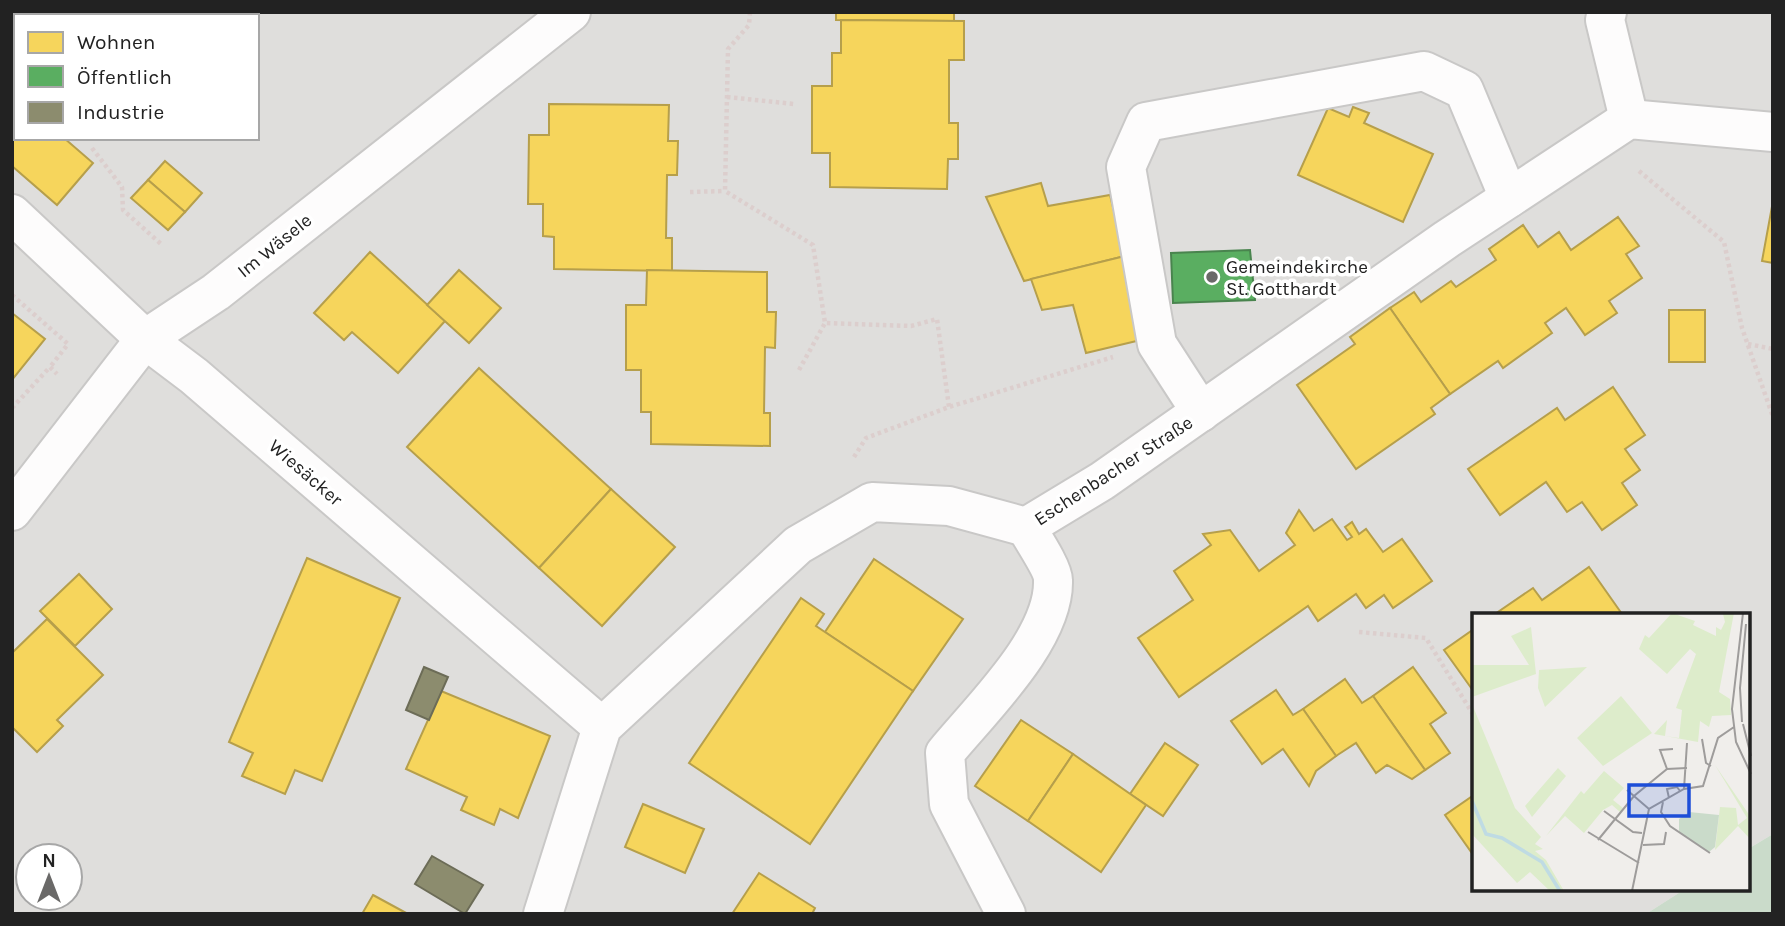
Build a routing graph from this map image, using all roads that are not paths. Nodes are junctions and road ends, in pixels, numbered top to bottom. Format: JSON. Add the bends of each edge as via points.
{"nodes":[{"id":1,"x":571,"y":12,"type":"edge"},
{"id":2,"x":1607,"y":12,"type":"edge"},
{"id":3,"x":1620,"y":124,"type":"junction"},
{"id":4,"x":1773,"y":132,"type":"edge"},
{"id":5,"x":1509,"y":198,"type":"junction"},
{"id":6,"x":12,"y":214,"type":"edge"},
{"id":7,"x":145,"y":339,"type":"junction"},
{"id":8,"x":1201,"y":412,"type":"junction"},
{"id":9,"x":12,"y":511,"type":"edge"},
{"id":10,"x":1026,"y":527,"type":"junction"},
{"id":11,"x":602,"y":727,"type":"junction"},
{"id":12,"x":542,"y":914,"type":"edge"},
{"id":13,"x":1006,"y":914,"type":"edge"}],
"edges":[{"from":1,"to":7,"type":"street","name":"Im Wäsele","via":[[216,292]]},
{"from":2,"to":3,"type":"street"},
{"from":3,"to":4,"type":"street"},
{"from":3,"to":5,"type":"street","name":"Eschenbacher Straße"},
{"from":5,"to":8,"type":"street","name":"Eschenbacher Straße"},
{"from":5,"to":8,"type":"street","via":[[1464,90],[1424,71],[1146,122],[1126,167],[1157,344]]},
{"from":6,"to":7,"type":"street","name":"Wiesäcker"},
{"from":7,"to":9,"type":"street","name":"Im Wäsele"},
{"from":7,"to":11,"type":"street","name":"Wiesäcker"},
{"from":8,"to":10,"type":"street","name":"Eschenbacher Straße"},
{"from":10,"to":11,"type":"street","name":"Eschenbacher Straße","via":[[949,506],[872,502],[798,545]]},
{"from":10,"to":13,"type":"street","via":[[1054,579],[1045,624],[945,752],[949,804]]},
{"from":11,"to":12,"type":"street","name":"Eschenbacher Straße"}]}
